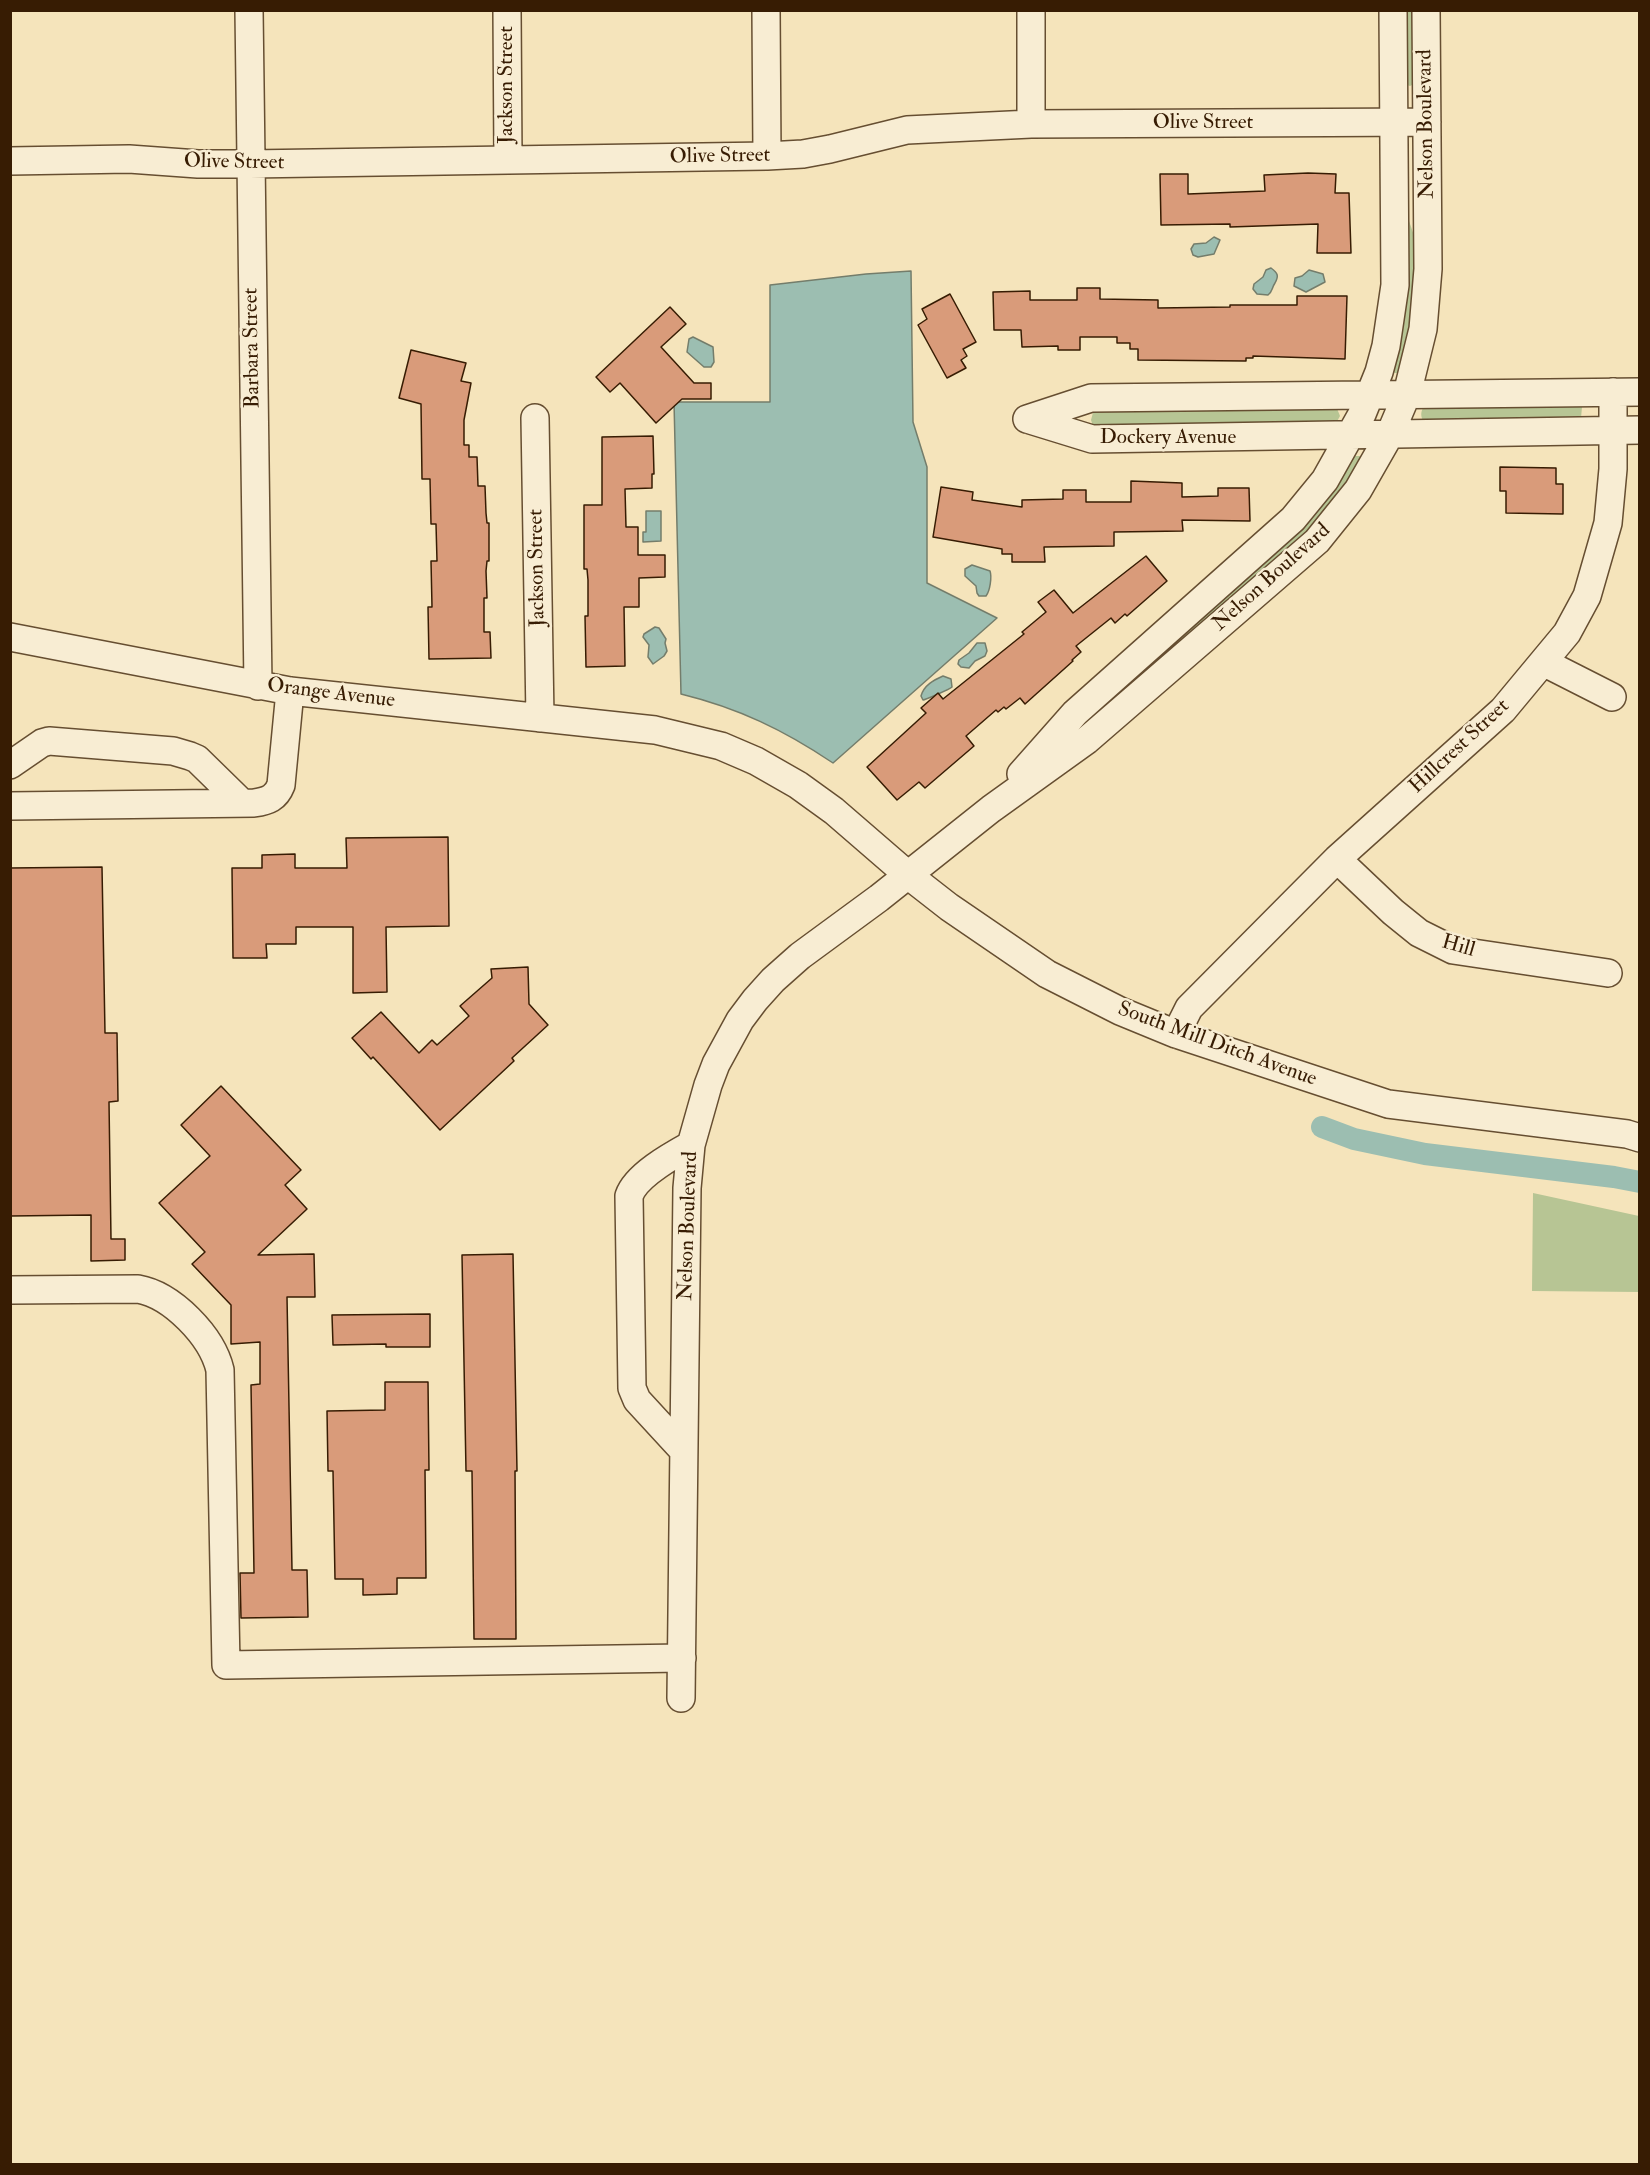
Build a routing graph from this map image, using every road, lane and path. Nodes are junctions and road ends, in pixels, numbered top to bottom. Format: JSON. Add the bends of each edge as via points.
{"nodes":[{"id":1,"x":249,"y":10,"type":"edge"},
{"id":2,"x":507,"y":10,"type":"edge"},
{"id":3,"x":766,"y":10,"type":"edge"},
{"id":4,"x":1031,"y":10,"type":"edge"},
{"id":5,"x":1393,"y":10,"type":"edge"},
{"id":6,"x":1426,"y":10,"type":"edge"},
{"id":7,"x":1394,"y":122,"type":"junction"},
{"id":8,"x":1427,"y":122,"type":"junction"},
{"id":9,"x":1031,"y":124,"type":"junction"},
{"id":10,"x":767,"y":156,"type":"junction"},
{"id":11,"x":508,"y":159,"type":"junction"},
{"id":12,"x":10,"y":161,"type":"edge"},
{"id":13,"x":250,"y":164,"type":"junction"},
{"id":14,"x":1613,"y":392,"type":"junction"},
{"id":15,"x":1640,"y":392,"type":"edge"},
{"id":16,"x":1371,"y":393,"type":"junction"},
{"id":17,"x":1407,"y":394,"type":"junction"},
{"id":18,"x":535,"y":418,"type":"dead end"},
{"id":19,"x":1626,"y":430,"type":"edge"},
{"id":20,"x":1390,"y":434,"type":"junction"},
{"id":21,"x":1352,"y":435,"type":"junction"},
{"id":22,"x":10,"y":638,"type":"edge"},
{"id":23,"x":1543,"y":662,"type":"junction"},
{"id":24,"x":258,"y":686,"type":"junction"},
{"id":25,"x":290,"y":691,"type":"junction"},
{"id":26,"x":1612,"y":697,"type":"dead end"},
{"id":27,"x":540,"y":718,"type":"junction"},
{"id":28,"x":655,"y":730,"type":"joint"},
{"id":29,"x":10,"y":765,"type":"edge"},
{"id":30,"x":242,"y":803,"type":"junction"},
{"id":31,"x":10,"y":806,"type":"edge"},
{"id":32,"x":991,"y":809,"type":"junction"},
{"id":33,"x":1337,"y":859,"type":"junction"},
{"id":34,"x":908,"y":876,"type":"junction"},
{"id":35,"x":1608,"y":973,"type":"dead end"},
{"id":36,"x":1176,"y":1034,"type":"junction"},
{"id":37,"x":1640,"y":1138,"type":"edge"},
{"id":38,"x":691,"y":1145,"type":"junction"},
{"id":39,"x":10,"y":1290,"type":"edge"},
{"id":40,"x":683,"y":1450,"type":"junction"},
{"id":41,"x":682,"y":1658,"type":"junction"},
{"id":42,"x":681,"y":1698,"type":"dead end"}],
"edges":[{"from":1,"to":13,"type":"street","name":"Barbara Street"},
{"from":2,"to":11,"type":"street","name":"Jackson Street"},
{"from":3,"to":10,"type":"street"},
{"from":4,"to":9,"type":"street"},
{"from":5,"to":7,"type":"street","name":"Nelson Boulevard"},
{"from":6,"to":8,"type":"street","name":"Nelson Boulevard"},
{"from":7,"to":8,"type":"street","name":"Olive Street"},
{"from":7,"to":9,"type":"street","name":"Olive Street"},
{"from":7,"to":16,"type":"street","name":"Nelson Boulevard","via":[[1395,285],[1386,346]]},
{"from":8,"to":17,"type":"street","name":"Nelson Boulevard","via":[[1428,290]]},
{"from":9,"to":10,"type":"street","name":"Olive Street","via":[[907,130],[830,149]]},
{"from":10,"to":11,"type":"street","name":"Olive Street"},
{"from":11,"to":13,"type":"street","name":"Olive Street"},
{"from":12,"to":13,"type":"street","name":"Olive Street","via":[[129,159]]},
{"from":13,"to":24,"type":"street","name":"Barbara Street"},
{"from":14,"to":15,"type":"street","name":"Dockery Avenue"},
{"from":14,"to":17,"type":"street","name":"Dockery Avenue"},
{"from":14,"to":19,"type":"street","name":"Hillcrest Street"},
{"from":16,"to":17,"type":"street","name":"Dockery Avenue"},
{"from":16,"to":21,"type":"street","name":"Nelson Boulevard"},
{"from":16,"to":21,"type":"street","name":"Dockery Avenue","via":[[1091,398],[1027,419],[1092,439]]},
{"from":17,"to":20,"type":"street","name":"Nelson Boulevard"},
{"from":18,"to":27,"type":"street","name":"Jackson Street"},
{"from":19,"to":20,"type":"street","name":"Dockery Avenue"},
{"from":19,"to":23,"type":"street","name":"Hillcrest Street","via":[[1613,470],[1609,514],[1587,596],[1567,633]]},
{"from":20,"to":21,"type":"street","name":"Dockery Avenue"},
{"from":20,"to":32,"type":"street","name":"Nelson Boulevard","via":[[1358,490],[1317,541],[1087,740]]},
{"from":21,"to":32,"type":"street","name":"Nelson Boulevard","via":[[1325,480],[1293,519],[1075,713]]},
{"from":22,"to":24,"type":"street","name":"Orange Avenue"},
{"from":23,"to":26,"type":"street"},
{"from":23,"to":33,"type":"street","name":"Hillcrest Street","via":[[1503,710]]},
{"from":24,"to":25,"type":"street","name":"Orange Avenue"},
{"from":25,"to":27,"type":"street","name":"Orange Avenue"},
{"from":25,"to":30,"type":"street","via":[[278,794],[264,801]]},
{"from":27,"to":28,"type":"street","name":"Orange Avenue"},
{"from":28,"to":34,"type":"street","name":"South Mill Ditch Avenue","via":[[721,746],[778,773],[834,811]]},
{"from":29,"to":30,"type":"street","via":[[49,741],[173,751],[197,759]]},
{"from":30,"to":31,"type":"street"},
{"from":32,"to":34,"type":"street","name":"Nelson Boulevard"},
{"from":33,"to":35,"type":"street","name":"Hill","via":[[1419,933],[1452,950]]},
{"from":33,"to":36,"type":"street","name":"Hillcrest Street","via":[[1189,1008]]},
{"from":34,"to":36,"type":"street","name":"South Mill Ditch Avenue","via":[[1047,974]]},
{"from":34,"to":38,"type":"street","name":"Nelson Boulevard","via":[[800,956],[755,1000],[716,1064]]},
{"from":36,"to":37,"type":"street","name":"South Mill Ditch Avenue","via":[[1388,1104]]},
{"from":38,"to":40,"type":"street","name":"Nelson Boulevard"},
{"from":38,"to":40,"type":"street","via":[[664,1160],[636,1184],[630,1196],[632,1389],[637,1400]]},
{"from":39,"to":41,"type":"street","via":[[150,1291],[173,1304],[212,1346],[220,1370],[226,1665]]},
{"from":40,"to":41,"type":"street","name":"Nelson Boulevard"},
{"from":41,"to":42,"type":"street","name":"Nelson Boulevard"}]}
